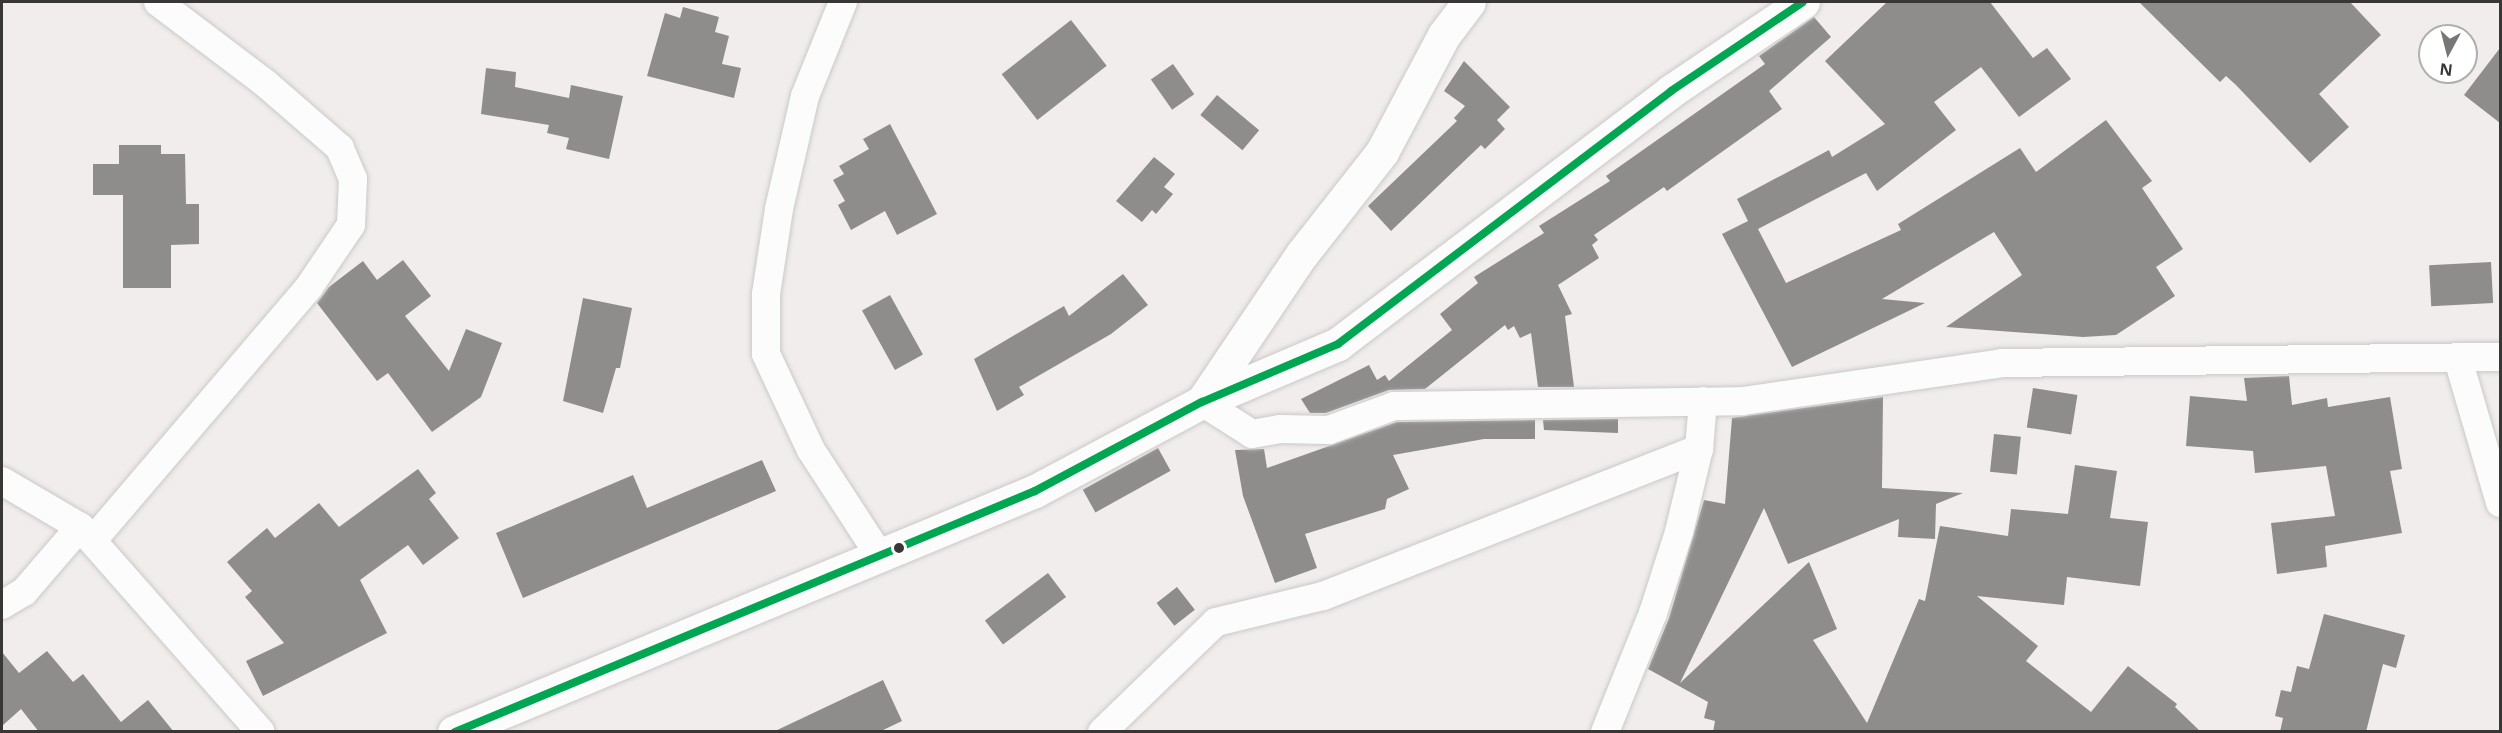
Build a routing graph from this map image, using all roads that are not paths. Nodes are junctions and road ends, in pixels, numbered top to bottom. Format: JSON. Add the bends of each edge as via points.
{"nodes":[{"id":1,"x":158,"y":2,"type":"edge"},
{"id":2,"x":843,"y":2,"type":"edge"},
{"id":3,"x":1469,"y":2,"type":"edge"},
{"id":4,"x":1803,"y":2,"type":"edge"},
{"id":5,"x":2500,"y":357,"type":"edge"},
{"id":6,"x":2458,"y":359,"type":"junction"},
{"id":7,"x":1703,"y":401,"type":"junction"},
{"id":8,"x":1202,"y":402,"type":"junction"},
{"id":9,"x":1699,"y":449,"type":"junction"},
{"id":10,"x":2,"y":481,"type":"edge"},
{"id":11,"x":2500,"y":503,"type":"edge"},
{"id":12,"x":86,"y":534,"type":"junction"},
{"id":13,"x":879,"y":553,"type":"junction"},
{"id":14,"x":2,"y":605,"type":"edge"},
{"id":15,"x":261,"y":732,"type":"edge"},
{"id":16,"x":454,"y":732,"type":"edge"},
{"id":17,"x":1102,"y":732,"type":"edge"},
{"id":18,"x":1605,"y":732,"type":"edge"}],
"edges":[{"from":1,"to":12,"type":"street","via":[[265,83],[340,148],[353,179],[351,225],[309,287]]},
{"from":2,"to":13,"type":"street","via":[[805,96],[779,209],[766,294],[766,354],[811,450]]},
{"from":3,"to":8,"type":"main road","via":[[1444,35],[1382,152],[1302,254]]},
{"from":4,"to":8,"type":"main road","via":[[1671,91],[1338,344]]},
{"from":5,"to":6,"type":"street"},
{"from":6,"to":7,"type":"street","via":[[2174,358],[2085,365],[2002,363],[1743,401]]},
{"from":6,"to":11,"type":"street"},
{"from":7,"to":8,"type":"street","via":[[1394,406],[1329,430],[1280,429],[1252,434]]},
{"from":7,"to":9,"type":"street"},
{"from":8,"to":13,"type":"main road","via":[[1035,491]]},
{"from":9,"to":17,"type":"street","via":[[1323,596],[1216,622]]},
{"from":9,"to":18,"type":"street","via":[[1679,532],[1653,613]]},
{"from":10,"to":12,"type":"street"},
{"from":12,"to":14,"type":"street","via":[[24,592]]},
{"from":12,"to":15,"type":"street"},
{"from":13,"to":16,"type":"main road"}]}
